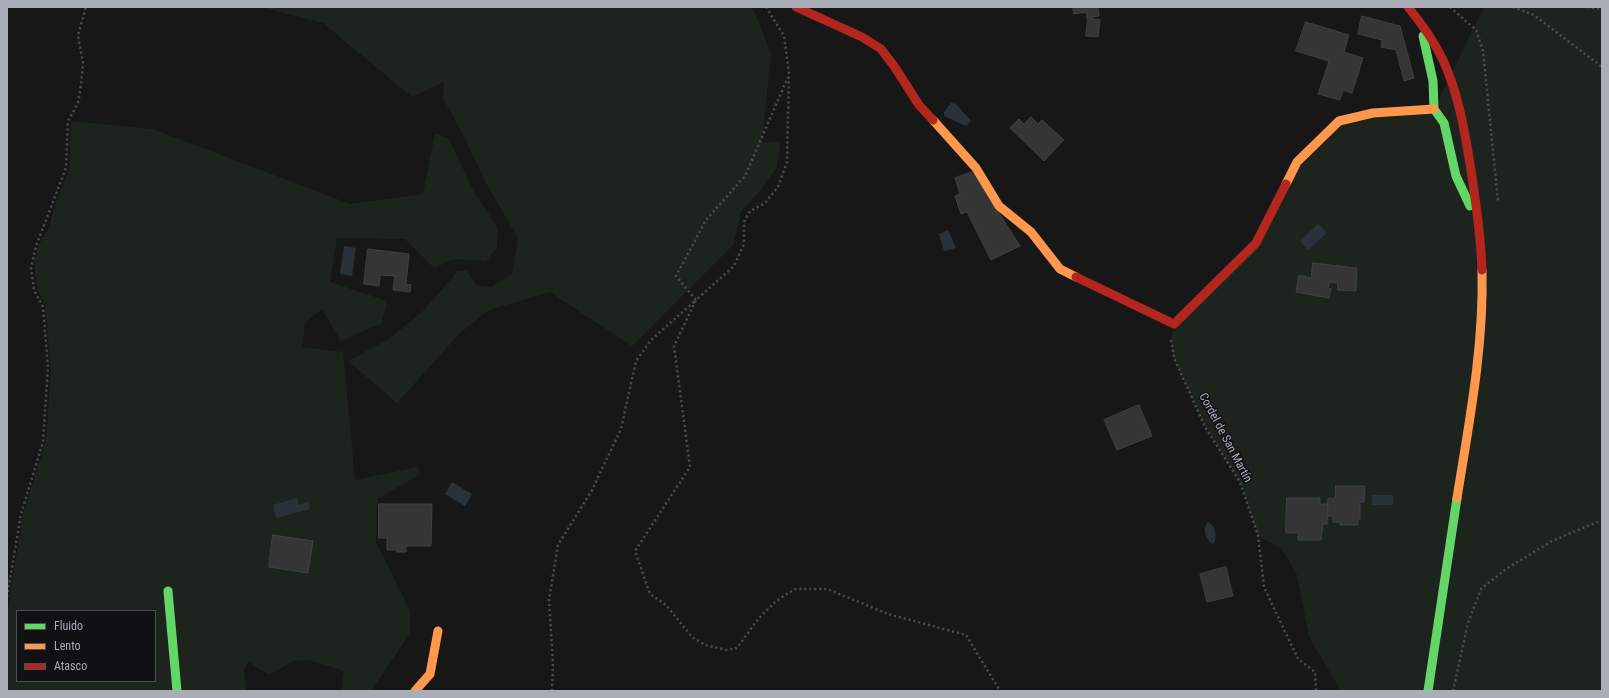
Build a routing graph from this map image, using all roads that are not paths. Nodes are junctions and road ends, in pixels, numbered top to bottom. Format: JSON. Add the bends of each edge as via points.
{"nodes":[{"id":1,"x":796,"y":7,"type":"edge"},
{"id":2,"x":1408,"y":7,"type":"edge"},
{"id":3,"x":1419,"y":19,"type":"junction"},
{"id":4,"x":1434,"y":109,"type":"junction"},
{"id":5,"x":1479,"y":224,"type":"junction"},
{"id":6,"x":168,"y":591,"type":"dead end"},
{"id":7,"x":438,"y":631,"type":"dead end"},
{"id":8,"x":177,"y":691,"type":"edge"},
{"id":9,"x":415,"y":691,"type":"edge"},
{"id":10,"x":1428,"y":691,"type":"edge"}],
"edges":[{"from":1,"to":4,"type":"street","via":[[862,37],[881,49],[919,105],[976,168],[999,206],[1031,232],[1060,270],[1174,324],[1256,243],[1297,162],[1339,120],[1373,113]]},
{"from":2,"to":3,"type":"street"},
{"from":3,"to":4,"type":"street","via":[[1434,82]]},
{"from":3,"to":5,"type":"street","via":[[1446,64],[1453,85],[1466,134]]},
{"from":4,"to":5,"type":"street","via":[[1444,123],[1456,176]]},
{"from":5,"to":10,"type":"street","via":[[1482,296],[1478,356]]},
{"from":6,"to":8,"type":"street"},
{"from":7,"to":9,"type":"street","via":[[430,674]]}]}
